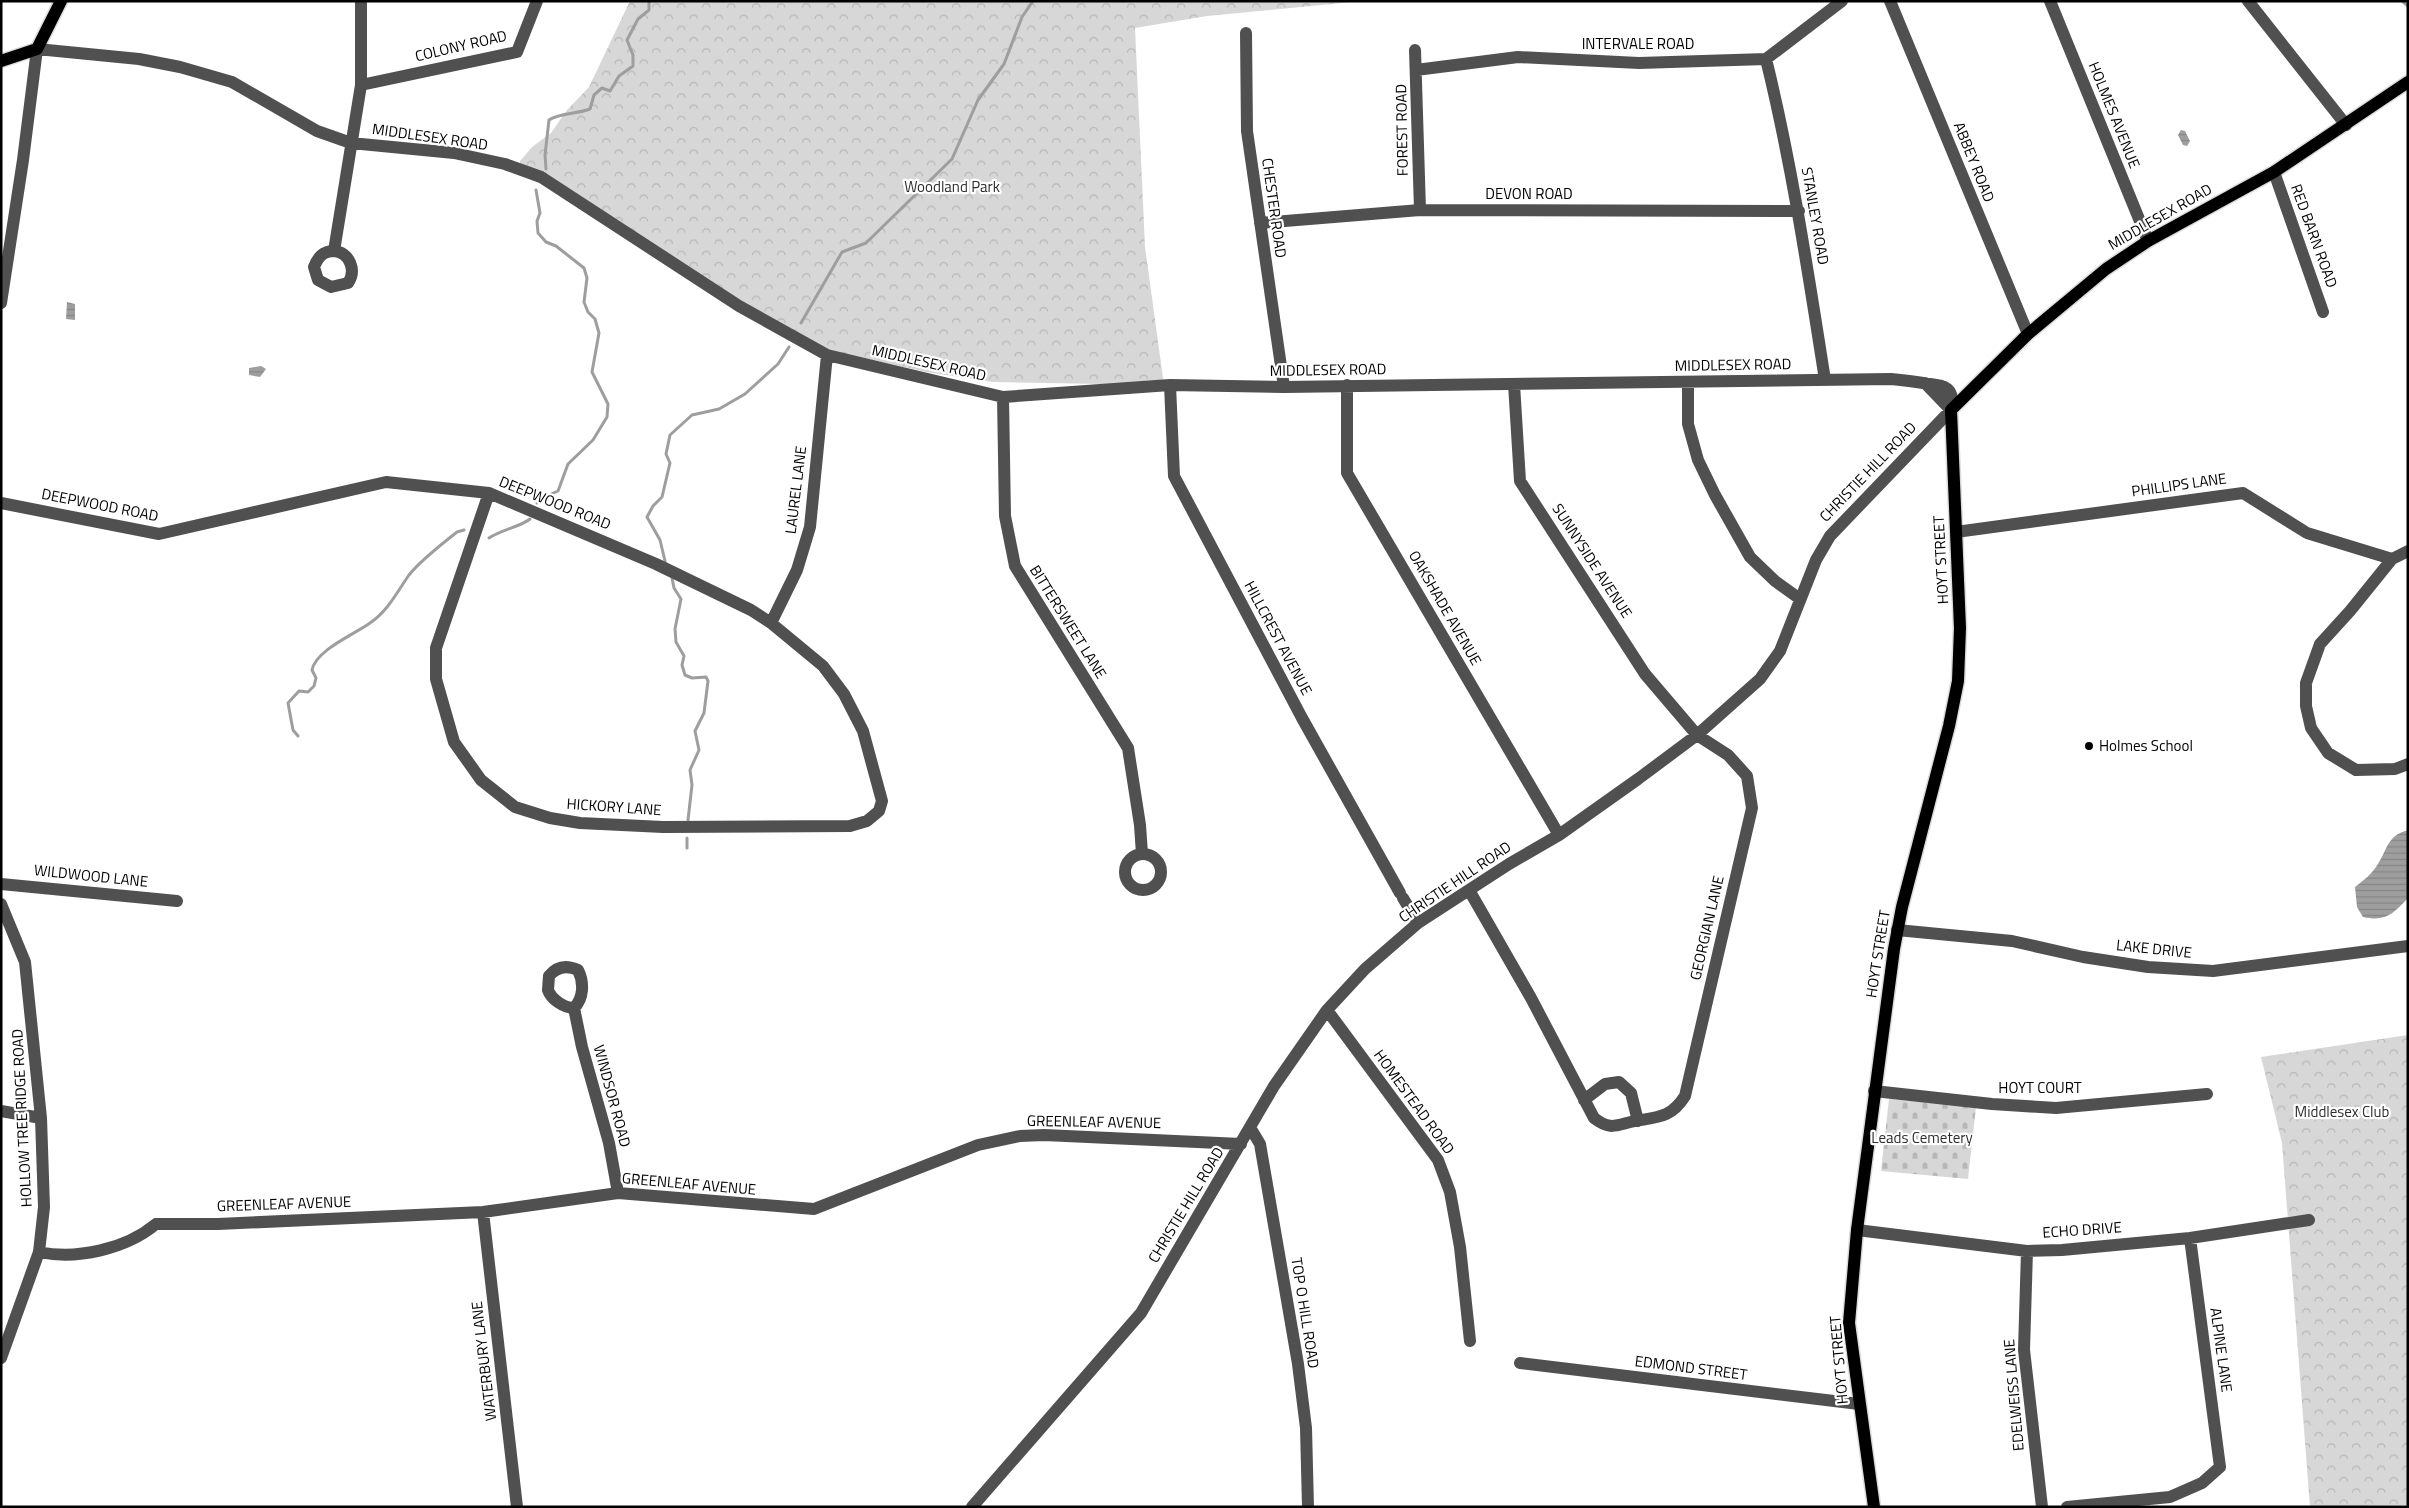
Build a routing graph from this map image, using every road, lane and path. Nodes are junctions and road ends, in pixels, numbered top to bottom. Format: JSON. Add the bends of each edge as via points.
{"nodes":[{"id":1,"x":61,"y":1,"type":"edge"},
{"id":2,"x":362,"y":1,"type":"edge"},
{"id":3,"x":537,"y":1,"type":"edge"},
{"id":4,"x":1842,"y":1,"type":"edge"},
{"id":5,"x":1890,"y":1,"type":"edge"},
{"id":6,"x":2050,"y":1,"type":"edge"},
{"id":7,"x":2248,"y":1,"type":"edge"},
{"id":8,"x":1246,"y":32,"type":"dead end"},
{"id":9,"x":37,"y":48,"type":"junction"},
{"id":10,"x":1415,"y":50,"type":"dead end"},
{"id":11,"x":1766,"y":58,"type":"junction"},
{"id":12,"x":1,"y":61,"type":"edge"},
{"id":13,"x":1416,"y":70,"type":"junction"},
{"id":14,"x":2408,"y":82,"type":"edge"},
{"id":15,"x":361,"y":85,"type":"junction"},
{"id":16,"x":2346,"y":125,"type":"junction"},
{"id":17,"x":351,"y":143,"type":"junction"},
{"id":18,"x":2274,"y":172,"type":"junction"},
{"id":19,"x":1420,"y":210,"type":"junction"},
{"id":20,"x":1799,"y":211,"type":"junction"},
{"id":21,"x":1260,"y":223,"type":"junction"},
{"id":22,"x":2148,"y":241,"type":"junction"},
{"id":23,"x":334,"y":251,"type":"dead end"},
{"id":24,"x":1,"y":303,"type":"edge"},
{"id":25,"x":2323,"y":312,"type":"dead end"},
{"id":26,"x":2028,"y":334,"type":"junction"},
{"id":27,"x":827,"y":355,"type":"junction"},
{"id":28,"x":1825,"y":380,"type":"junction"},
{"id":29,"x":1688,"y":382,"type":"junction"},
{"id":30,"x":1514,"y":384,"type":"junction"},
{"id":31,"x":1170,"y":385,"type":"junction"},
{"id":32,"x":1347,"y":385,"type":"junction"},
{"id":33,"x":1284,"y":387,"type":"junction"},
{"id":34,"x":1003,"y":397,"type":"junction"},
{"id":35,"x":1951,"y":410,"type":"junction"},
{"id":36,"x":490,"y":493,"type":"junction"},
{"id":37,"x":1,"y":503,"type":"edge"},
{"id":38,"x":1956,"y":532,"type":"junction"},
{"id":39,"x":2408,"y":551,"type":"edge"},
{"id":40,"x":2392,"y":559,"type":"junction"},
{"id":41,"x":1800,"y":599,"type":"junction"},
{"id":42,"x":771,"y":623,"type":"junction"},
{"id":43,"x":1697,"y":735,"type":"junction"},
{"id":44,"x":2408,"y":764,"type":"edge"},
{"id":45,"x":878,"y":811,"type":"joint"},
{"id":46,"x":1559,"y":835,"type":"junction"},
{"id":47,"x":1142,"y":854,"type":"dead end"},
{"id":48,"x":1,"y":884,"type":"edge"},
{"id":49,"x":1469,"y":890,"type":"junction"},
{"id":50,"x":177,"y":901,"type":"dead end"},
{"id":51,"x":1,"y":904,"type":"edge"},
{"id":52,"x":1418,"y":924,"type":"junction"},
{"id":53,"x":1897,"y":930,"type":"junction"},
{"id":54,"x":2408,"y":946,"type":"edge"},
{"id":55,"x":574,"y":1008,"type":"dead end"},
{"id":56,"x":1327,"y":1010,"type":"junction"},
{"id":57,"x":1874,"y":1091,"type":"junction"},
{"id":58,"x":2207,"y":1094,"type":"dead end"},
{"id":59,"x":1584,"y":1100,"type":"junction"},
{"id":60,"x":1,"y":1111,"type":"edge"},
{"id":61,"x":40,"y":1118,"type":"junction"},
{"id":62,"x":1638,"y":1121,"type":"junction"},
{"id":63,"x":1251,"y":1129,"type":"junction"},
{"id":64,"x":1241,"y":1144,"type":"junction"},
{"id":65,"x":618,"y":1193,"type":"junction"},
{"id":66,"x":483,"y":1212,"type":"junction"},
{"id":67,"x":2310,"y":1220,"type":"dead end"},
{"id":68,"x":1857,"y":1230,"type":"junction"},
{"id":69,"x":2190,"y":1238,"type":"junction"},
{"id":70,"x":2027,"y":1250,"type":"junction"},
{"id":71,"x":39,"y":1252,"type":"junction"},
{"id":72,"x":1470,"y":1341,"type":"dead end"},
{"id":73,"x":1,"y":1358,"type":"edge"},
{"id":74,"x":1520,"y":1363,"type":"dead end"},
{"id":75,"x":1859,"y":1404,"type":"junction"},
{"id":76,"x":517,"y":1507,"type":"edge"},
{"id":77,"x":972,"y":1507,"type":"edge"},
{"id":78,"x":1308,"y":1507,"type":"edge"},
{"id":79,"x":1874,"y":1507,"type":"edge"},
{"id":80,"x":2042,"y":1507,"type":"edge"},
{"id":81,"x":2067,"y":1507,"type":"edge"}],
"edges":[{"from":1,"to":9,"type":"main road"},
{"from":2,"to":15,"type":"street"},
{"from":3,"to":15,"type":"street","name":"COLONY ROAD","via":[[517,52]]},
{"from":4,"to":11,"type":"street"},
{"from":5,"to":26,"type":"street","name":"ABBEY ROAD"},
{"from":6,"to":22,"type":"street","name":"HOLMES AVENUE"},
{"from":7,"to":16,"type":"street"},
{"from":8,"to":21,"type":"street","name":"CHESTER ROAD","via":[[1247,131]]},
{"from":9,"to":12,"type":"main road","name":"MIDDLESEX ROAD"},
{"from":9,"to":17,"type":"street","name":"MIDDLESEX ROAD","via":[[139,59],[232,82],[317,131]]},
{"from":9,"to":24,"type":"street"},
{"from":10,"to":13,"type":"street","name":"FOREST ROAD"},
{"from":11,"to":13,"type":"street","name":"INTERVALE ROAD","via":[[1640,63],[1518,57]]},
{"from":11,"to":20,"type":"street","name":"STANLEY ROAD"},
{"from":13,"to":19,"type":"street","name":"FOREST ROAD"},
{"from":14,"to":16,"type":"main road","name":"MIDDLESEX ROAD"},
{"from":15,"to":17,"type":"street"},
{"from":16,"to":18,"type":"main road","name":"MIDDLESEX ROAD"},
{"from":17,"to":23,"type":"street"},
{"from":17,"to":27,"type":"street","name":"MIDDLESEX ROAD","via":[[454,154],[505,164],[541,177],[739,306]]},
{"from":18,"to":22,"type":"main road","name":"MIDDLESEX ROAD"},
{"from":18,"to":25,"type":"street","name":"RED BARN ROAD"},
{"from":19,"to":20,"type":"street","name":"DEVON ROAD"},
{"from":19,"to":21,"type":"street","name":"DEVON ROAD"},
{"from":20,"to":28,"type":"street","name":"STANLEY ROAD"},
{"from":21,"to":33,"type":"street","name":"CHESTER ROAD"},
{"from":22,"to":26,"type":"main road","name":"MIDDLESEX ROAD","via":[[2083,285]]},
{"from":26,"to":35,"type":"main road","name":"MIDDLESEX ROAD"},
{"from":27,"to":34,"type":"street","name":"MIDDLESEX ROAD"},
{"from":27,"to":42,"type":"street","name":"LAUREL LANE","via":[[810,527],[797,570]]},
{"from":28,"to":29,"type":"street","name":"MIDDLESEX ROAD"},
{"from":28,"to":35,"type":"street","name":"MIDDLESEX ROAD","via":[[1891,379],[1926,383]]},
{"from":29,"to":30,"type":"street","name":"MIDDLESEX ROAD"},
{"from":29,"to":41,"type":"street","via":[[1688,424],[1698,460],[1715,495],[1750,557]]},
{"from":30,"to":32,"type":"street","name":"MIDDLESEX ROAD"},
{"from":30,"to":43,"type":"street","name":"SUNNYSIDE AVENUE","via":[[1520,481],[1645,674]]},
{"from":31,"to":33,"type":"street","name":"MIDDLESEX ROAD"},
{"from":31,"to":34,"type":"street","name":"MIDDLESEX ROAD"},
{"from":31,"to":52,"type":"street","name":"HILLCREST AVENUE","via":[[1174,476],[1302,718]]},
{"from":32,"to":33,"type":"street","name":"MIDDLESEX ROAD"},
{"from":32,"to":46,"type":"street","name":"OAKSHADE AVENUE","via":[[1347,473]]},
{"from":34,"to":47,"type":"street","name":"BITTERSWEET LANE","via":[[1005,516],[1015,566],[1128,748]]},
{"from":35,"to":38,"type":"main road","name":"HOYT STREET"},
{"from":35,"to":41,"type":"street","name":"CHRISTIE HILL ROAD","via":[[1830,536]]},
{"from":36,"to":37,"type":"street","name":"DEEPWOOD ROAD","via":[[386,482],[159,534]]},
{"from":36,"to":42,"type":"street","name":"DEEPWOOD ROAD","via":[[656,564]]},
{"from":36,"to":45,"type":"street","name":"HICKORY LANE","via":[[436,648],[436,680],[454,742],[481,780],[515,807],[550,818],[604,825],[850,826],[868,821]]},
{"from":38,"to":40,"type":"street","name":"PHILLIPS LANE","via":[[2243,493],[2307,533]]},
{"from":38,"to":53,"type":"main road","name":"HOYT STREET","via":[[1961,646],[1958,681]]},
{"from":39,"to":40,"type":"street"},
{"from":40,"to":44,"type":"street","via":[[2320,644],[2306,683],[2306,706],[2311,728],[2328,753],[2356,770],[2394,769]]},
{"from":41,"to":43,"type":"street","name":"CHRISTIE HILL ROAD","via":[[1780,651],[1760,680]]},
{"from":42,"to":45,"type":"street","name":"DEEPWOOD ROAD","via":[[835,678],[863,731],[882,801]]},
{"from":43,"to":46,"type":"street","name":"CHRISTIE HILL ROAD"},
{"from":43,"to":62,"type":"street","name":"GEORGIAN LANE","via":[[1728,755],[1747,776],[1752,808],[1685,1097],[1661,1117]]},
{"from":46,"to":49,"type":"street","name":"CHRISTIE HILL ROAD"},
{"from":48,"to":50,"type":"street","name":"WILDWOOD LANE"},
{"from":49,"to":52,"type":"street","name":"CHRISTIE HILL ROAD"},
{"from":49,"to":59,"type":"street","name":"GEORGIAN LANE","via":[[1531,998]]},
{"from":51,"to":61,"type":"street","name":"HOLLOW TREE RIDGE ROAD","via":[[25,962]]},
{"from":52,"to":56,"type":"street","name":"CHRISTIE HILL ROAD","via":[[1365,969]]},
{"from":53,"to":54,"type":"street","name":"LAKE DRIVE","via":[[2012,941],[2148,967],[2213,971]]},
{"from":53,"to":57,"type":"main road","name":"HOYT STREET"},
{"from":55,"to":65,"type":"street","name":"WINDSOR ROAD","via":[[609,1143]]},
{"from":56,"to":63,"type":"street","name":"CHRISTIE HILL ROAD","via":[[1274,1086]]},
{"from":56,"to":72,"type":"street","name":"HOMESTEAD ROAD","via":[[1438,1160],[1452,1202]]},
{"from":57,"to":58,"type":"street","name":"HOYT COURT","via":[[2056,1108]]},
{"from":57,"to":68,"type":"main road","name":"HOYT STREET"},
{"from":59,"to":62,"type":"street","name":"GEORGIAN LANE","via":[[1594,1118],[1603,1125],[1613,1127]]},
{"from":59,"to":62,"type":"street","via":[[1605,1084],[1619,1082],[1631,1092]]},
{"from":60,"to":61,"type":"street"},
{"from":61,"to":71,"type":"street","name":"HOLLOW TREE RIDGE ROAD","via":[[44,1207]]},
{"from":63,"to":64,"type":"street","name":"CHRISTIE HILL ROAD"},
{"from":63,"to":78,"type":"street","name":"TOP O HILL ROAD","via":[[1260,1144],[1298,1364],[1306,1428]]},
{"from":64,"to":65,"type":"street","name":"GREENLEAF AVENUE","via":[[1020,1136],[978,1145],[814,1209]]},
{"from":64,"to":77,"type":"street","name":"CHRISTIE HILL ROAD","via":[[1141,1313]]},
{"from":65,"to":66,"type":"street","name":"GREENLEAF AVENUE"},
{"from":66,"to":71,"type":"street","name":"GREENLEAF AVENUE","via":[[156,1224],[144,1234],[102,1249],[60,1256]]},
{"from":66,"to":76,"type":"street","name":"WATERBURY LANE"},
{"from":67,"to":69,"type":"street","name":"ECHO DRIVE"},
{"from":68,"to":70,"type":"street","name":"ECHO DRIVE"},
{"from":68,"to":75,"type":"main road","name":"HOYT STREET","via":[[1849,1323]]},
{"from":69,"to":70,"type":"street","name":"ECHO DRIVE","via":[[2062,1250]]},
{"from":69,"to":81,"type":"street","name":"ALPINE LANE","via":[[2220,1467],[2202,1483],[2170,1497]]},
{"from":70,"to":80,"type":"street","name":"EDELWEISS LANE","via":[[2024,1350]]},
{"from":71,"to":73,"type":"street","name":"HOLLOW TREE RIDGE ROAD"},
{"from":74,"to":75,"type":"street","name":"EDMOND STREET"},
{"from":75,"to":79,"type":"main road","name":"HOYT STREET"}]}
